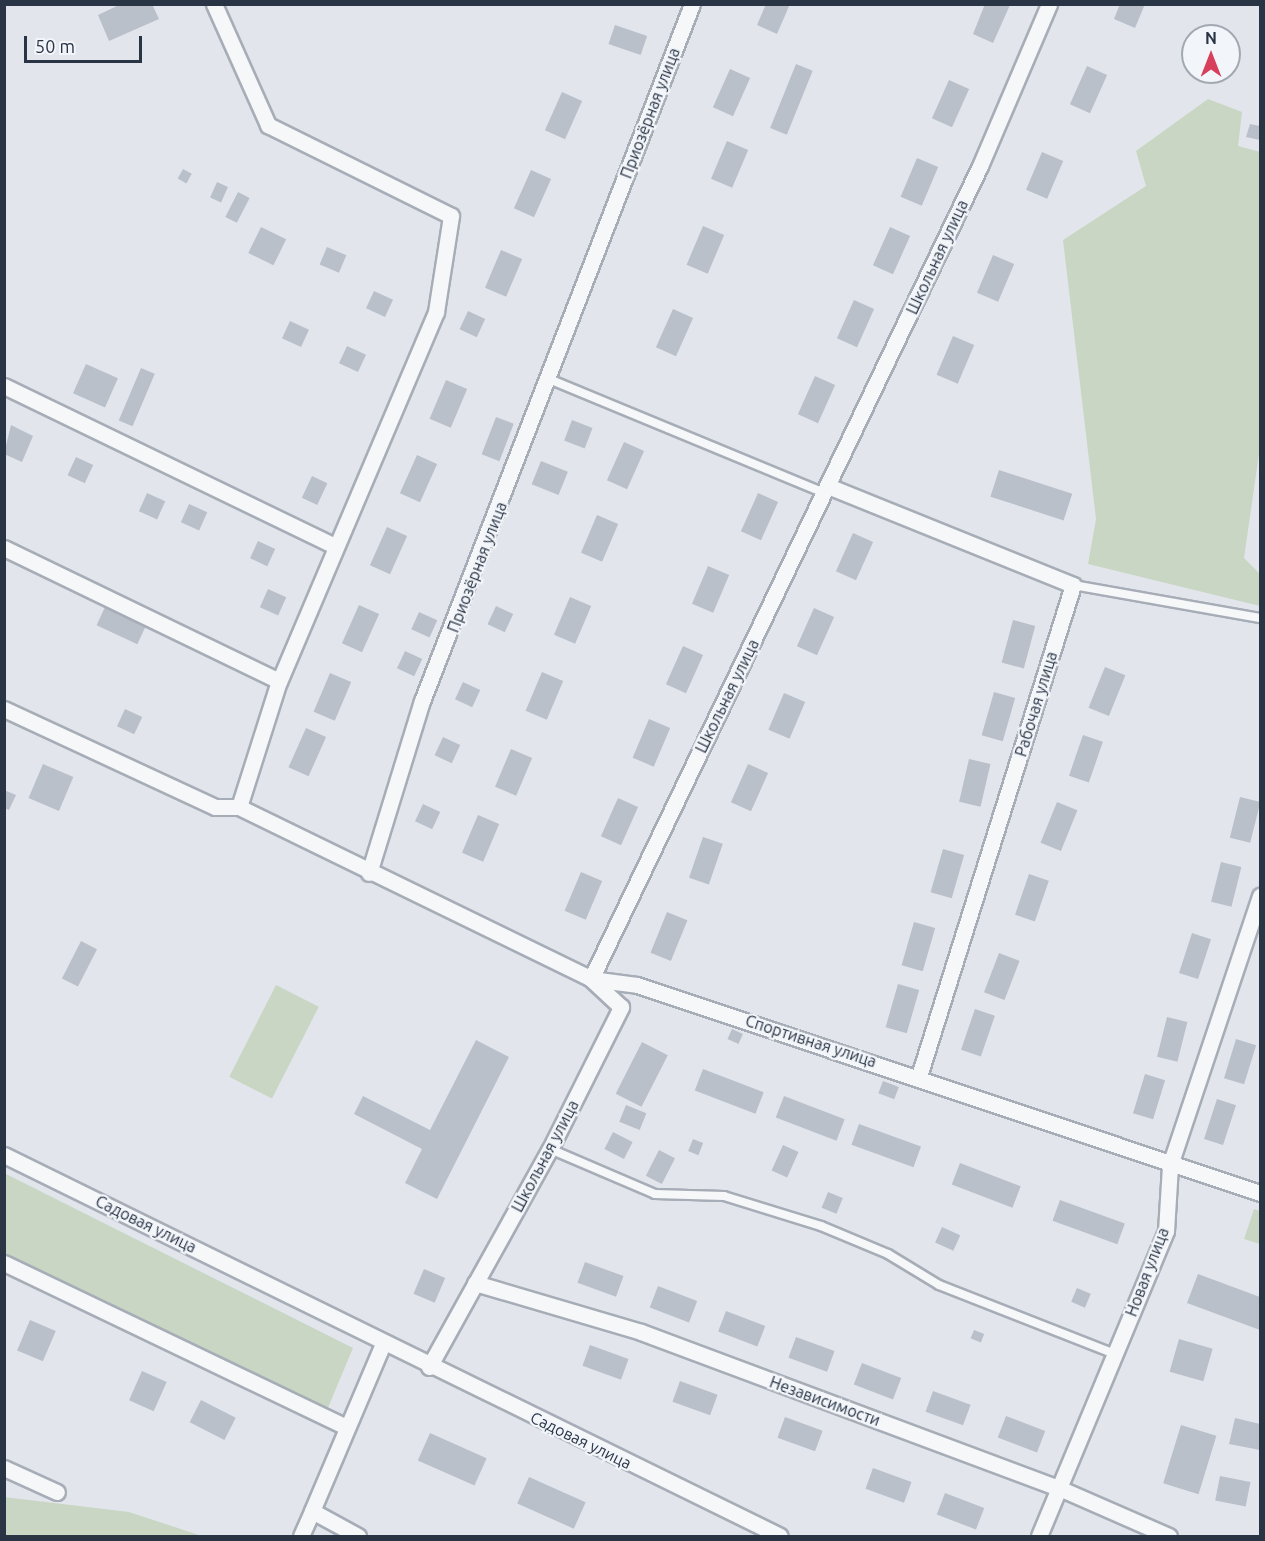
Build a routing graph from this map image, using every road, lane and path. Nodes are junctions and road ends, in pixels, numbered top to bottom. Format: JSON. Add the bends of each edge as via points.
{"nodes":[{"id":1,"x":214,"y":4,"type":"edge"},
{"id":2,"x":692,"y":4,"type":"edge"},
{"id":3,"x":1049,"y":4,"type":"edge"},
{"id":4,"x":549,"y":379,"type":"junction"},
{"id":5,"x":4,"y":386,"type":"edge"},
{"id":6,"x":826,"y":489,"type":"junction"},
{"id":7,"x":335,"y":546,"type":"junction"},
{"id":8,"x":4,"y":548,"type":"edge"},
{"id":9,"x":1073,"y":585,"type":"junction"},
{"id":10,"x":1260,"y":618,"type":"edge"},
{"id":11,"x":279,"y":681,"type":"junction"},
{"id":12,"x":4,"y":709,"type":"edge"},
{"id":13,"x":239,"y":807,"type":"junction"},
{"id":14,"x":369,"y":873,"type":"junction"},
{"id":15,"x":1260,"y":896,"type":"edge"},
{"id":16,"x":591,"y":979,"type":"junction"},
{"id":17,"x":919,"y":1076,"type":"junction"},
{"id":18,"x":550,"y":1149,"type":"junction"},
{"id":19,"x":4,"y":1155,"type":"edge"},
{"id":20,"x":1170,"y":1166,"type":"junction"},
{"id":21,"x":1260,"y":1193,"type":"edge"},
{"id":22,"x":4,"y":1263,"type":"edge"},
{"id":23,"x":475,"y":1283,"type":"junction"},
{"id":24,"x":383,"y":1344,"type":"junction"},
{"id":25,"x":1115,"y":1354,"type":"junction"},
{"id":26,"x":429,"y":1366,"type":"junction"},
{"id":27,"x":346,"y":1427,"type":"junction"},
{"id":28,"x":4,"y":1468,"type":"edge"},
{"id":29,"x":1059,"y":1488,"type":"junction"},
{"id":30,"x":57,"y":1492,"type":"dead end"},
{"id":31,"x":312,"y":1510,"type":"junction"},
{"id":32,"x":302,"y":1536,"type":"edge"},
{"id":33,"x":358,"y":1536,"type":"edge"},
{"id":34,"x":780,"y":1536,"type":"edge"},
{"id":35,"x":1039,"y":1536,"type":"edge"},
{"id":36,"x":1169,"y":1536,"type":"edge"}],
"edges":[{"from":1,"to":7,"type":"street","via":[[268,126],[451,216],[436,312]]},
{"from":2,"to":4,"type":"street","name":"Приозёрная улица"},
{"from":3,"to":6,"type":"street","name":"Школьная улица","via":[[980,166]]},
{"from":4,"to":6,"type":"lane"},
{"from":4,"to":14,"type":"street","name":"Приозёрная улица","via":[[422,701]]},
{"from":5,"to":7,"type":"street"},
{"from":6,"to":9,"type":"street"},
{"from":6,"to":16,"type":"street","name":"Школьная улица"},
{"from":7,"to":11,"type":"street"},
{"from":8,"to":11,"type":"street"},
{"from":9,"to":10,"type":"lane"},
{"from":9,"to":17,"type":"street","name":"Рабочая улица"},
{"from":11,"to":13,"type":"street"},
{"from":12,"to":13,"type":"street","via":[[215,807]]},
{"from":13,"to":14,"type":"street"},
{"from":14,"to":16,"type":"street","name":"Спортивная улица"},
{"from":15,"to":20,"type":"street","name":"Новая улица"},
{"from":16,"to":17,"type":"street","name":"Спортивная улица","via":[[637,985]]},
{"from":16,"to":18,"type":"street","name":"Школьная улица","via":[[621,1007]]},
{"from":17,"to":20,"type":"street","name":"Спортивная улица"},
{"from":18,"to":23,"type":"street","name":"Школьная улица"},
{"from":18,"to":25,"type":"lane","via":[[655,1194],[724,1196],[821,1226],[888,1254],[939,1285]]},
{"from":19,"to":24,"type":"street","name":"Садовая улица"},
{"from":20,"to":21,"type":"street","name":"Спортивная улица"},
{"from":20,"to":25,"type":"street","name":"Новая улица","via":[[1166,1231]]},
{"from":22,"to":27,"type":"street"},
{"from":23,"to":26,"type":"street","name":"Школьная улица"},
{"from":23,"to":29,"type":"street","name":"Независимости","via":[[641,1332]]},
{"from":24,"to":26,"type":"street","name":"Садовая улица"},
{"from":24,"to":27,"type":"street"},
{"from":25,"to":29,"type":"street","name":"Новая улица"},
{"from":26,"to":34,"type":"street","name":"Садовая улица"},
{"from":27,"to":31,"type":"street"},
{"from":28,"to":30,"type":"street"},
{"from":29,"to":35,"type":"street","name":"Новая улица"},
{"from":29,"to":36,"type":"street","name":"Независимости"},
{"from":31,"to":32,"type":"street"},
{"from":31,"to":33,"type":"street"}]}
